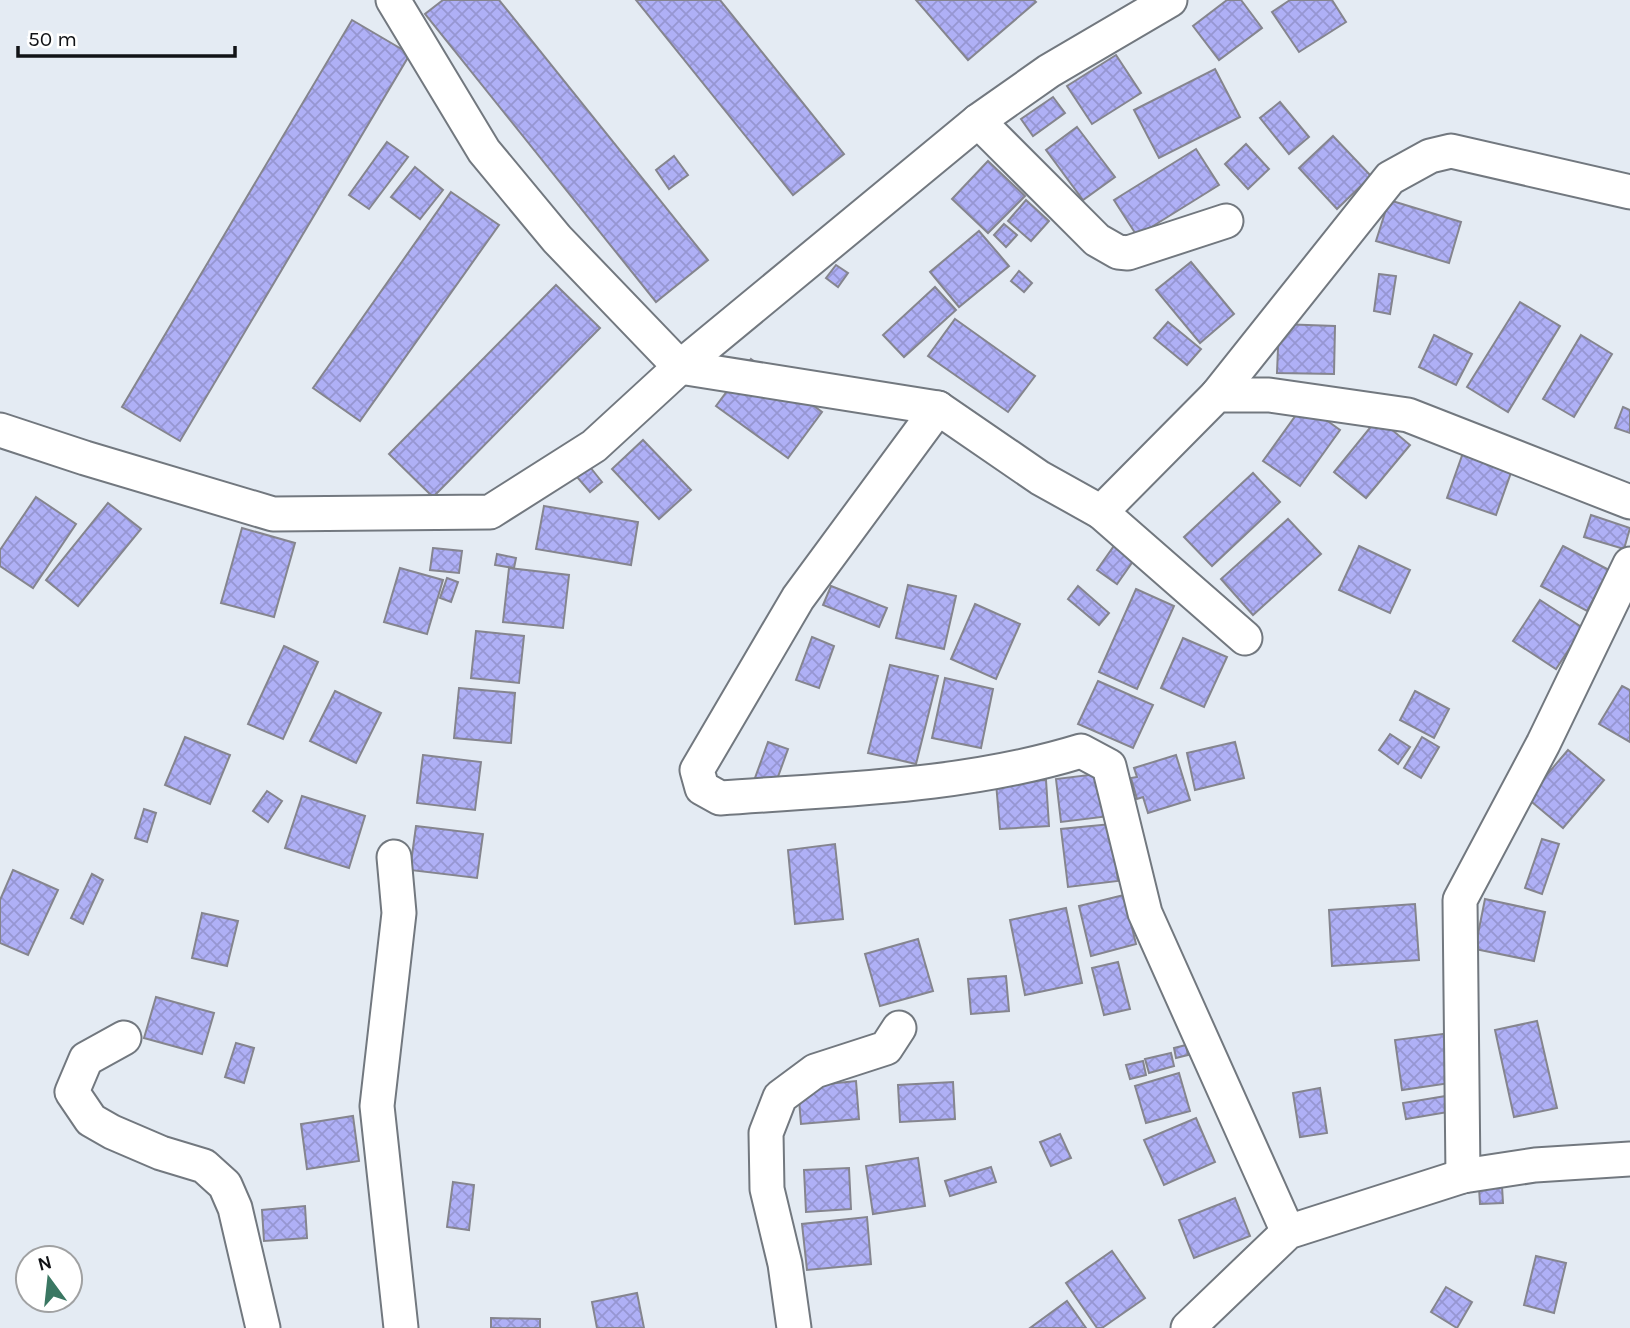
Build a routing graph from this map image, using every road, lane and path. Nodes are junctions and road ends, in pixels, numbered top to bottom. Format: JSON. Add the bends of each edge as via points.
{"nodes":[{"id":1,"x":393,"y":0,"type":"edge"},
{"id":2,"x":1170,"y":0,"type":"edge"},
{"id":3,"x":978,"y":121,"type":"junction"},
{"id":4,"x":1630,"y":192,"type":"edge"},
{"id":5,"x":1226,"y":221,"type":"dead end"},
{"id":6,"x":680,"y":367,"type":"junction"},
{"id":7,"x":1217,"y":395,"type":"junction"},
{"id":8,"x":938,"y":408,"type":"junction"},
{"id":9,"x":0,"y":430,"type":"edge"},
{"id":10,"x":1630,"y":502,"type":"edge"},
{"id":11,"x":1101,"y":512,"type":"junction"},
{"id":12,"x":1630,"y":564,"type":"edge"},
{"id":13,"x":1245,"y":638,"type":"dead end"},
{"id":14,"x":394,"y":857,"type":"dead end"},
{"id":15,"x":899,"y":1028,"type":"dead end"},
{"id":16,"x":124,"y":1038,"type":"dead end"},
{"id":17,"x":1630,"y":1159,"type":"edge"},
{"id":18,"x":1464,"y":1176,"type":"junction"},
{"id":19,"x":1288,"y":1231,"type":"junction"},
{"id":20,"x":263,"y":1328,"type":"edge"},
{"id":21,"x":401,"y":1328,"type":"edge"},
{"id":22,"x":794,"y":1328,"type":"edge"},
{"id":23,"x":1188,"y":1328,"type":"edge"}],
"edges":[{"from":1,"to":6,"type":"street","via":[[485,151],[557,239]]},
{"from":2,"to":3,"type":"street","via":[[1049,71]]},
{"from":3,"to":5,"type":"street","via":[[1097,240],[1118,252],[1128,253]]},
{"from":3,"to":6,"type":"street"},
{"from":4,"to":7,"type":"street","via":[[1451,151],[1430,156],[1390,178]]},
{"from":6,"to":8,"type":"street"},
{"from":6,"to":9,"type":"street","via":[[594,446],[490,512],[273,513]]},
{"from":7,"to":10,"type":"street","via":[[1269,395],[1408,415]]},
{"from":7,"to":11,"type":"street"},
{"from":8,"to":11,"type":"street","via":[[1040,478]]},
{"from":8,"to":19,"type":"street","via":[[798,597],[697,769],[702,788],[720,798],[935,783],[1081,751],[1109,766],[1145,913]]},
{"from":11,"to":13,"type":"street"},
{"from":12,"to":18,"type":"street","via":[[1543,744],[1460,900]]},
{"from":14,"to":21,"type":"street","via":[[400,913],[377,1106]]},
{"from":15,"to":22,"type":"street","via":[[886,1048],[815,1071],[780,1097],[766,1133],[767,1189]]},
{"from":16,"to":20,"type":"street","via":[[86,1059],[72,1093],[91,1120],[161,1153],[204,1166],[225,1185],[235,1208]]},
{"from":17,"to":18,"type":"street","via":[[1535,1165]]},
{"from":18,"to":19,"type":"street"},
{"from":19,"to":23,"type":"street"}]}
